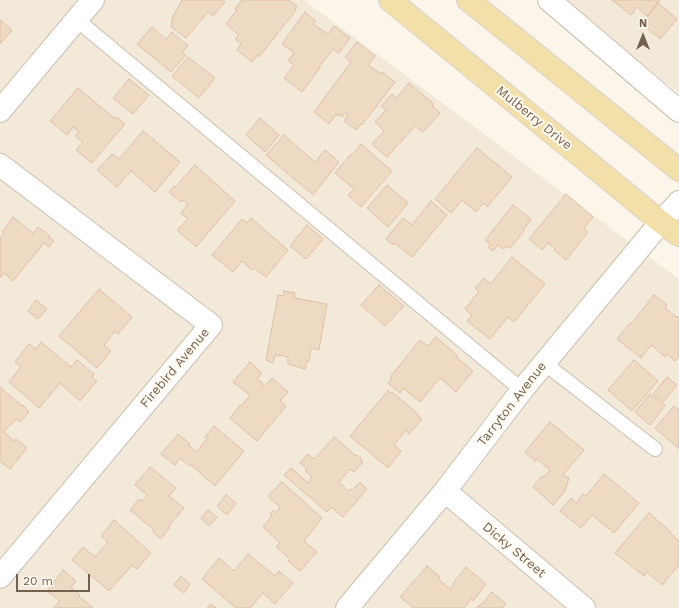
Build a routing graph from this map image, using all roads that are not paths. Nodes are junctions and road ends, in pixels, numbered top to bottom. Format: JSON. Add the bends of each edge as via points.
{"nodes":[{"id":1,"x":93,"y":0,"type":"edge"},
{"id":2,"x":390,"y":0,"type":"edge"},
{"id":3,"x":468,"y":0,"type":"edge"},
{"id":4,"x":548,"y":0,"type":"edge"},
{"id":5,"x":77,"y":20,"type":"junction"},
{"id":6,"x":0,"y":111,"type":"edge"},
{"id":7,"x":679,"y":111,"type":"edge"},
{"id":8,"x":0,"y":165,"type":"edge"},
{"id":9,"x":679,"y":170,"type":"edge"},
{"id":10,"x":679,"y":202,"type":"edge"},
{"id":11,"x":661,"y":222,"type":"junction"},
{"id":12,"x":679,"y":236,"type":"edge"},
{"id":13,"x":544,"y":363,"type":"junction"},
{"id":14,"x":522,"y":390,"type":"junction"},
{"id":15,"x":655,"y":449,"type":"dead end"},
{"id":16,"x":444,"y":491,"type":"junction"},
{"id":17,"x":0,"y":577,"type":"edge"},
{"id":18,"x":346,"y":608,"type":"edge"},
{"id":19,"x":584,"y":608,"type":"edge"}],
"edges":[{"from":1,"to":5,"type":"street"},
{"from":2,"to":11,"type":"main road","name":"Mulberry Drive"},
{"from":3,"to":9,"type":"main road"},
{"from":4,"to":7,"type":"street"},
{"from":5,"to":6,"type":"street"},
{"from":5,"to":14,"type":"lane"},
{"from":8,"to":17,"type":"street","name":"Firebird Avenue","via":[[211,325]]},
{"from":10,"to":11,"type":"street","name":"Tarryton Avenue"},
{"from":11,"to":12,"type":"main road","name":"Mulberry Drive"},
{"from":11,"to":13,"type":"street","name":"Tarryton Avenue"},
{"from":13,"to":14,"type":"street","name":"Tarryton Avenue"},
{"from":13,"to":15,"type":"lane"},
{"from":14,"to":16,"type":"street","name":"Tarryton Avenue"},
{"from":16,"to":18,"type":"street","name":"Tarryton Avenue"},
{"from":16,"to":19,"type":"street","name":"Dicky Street"}]}
